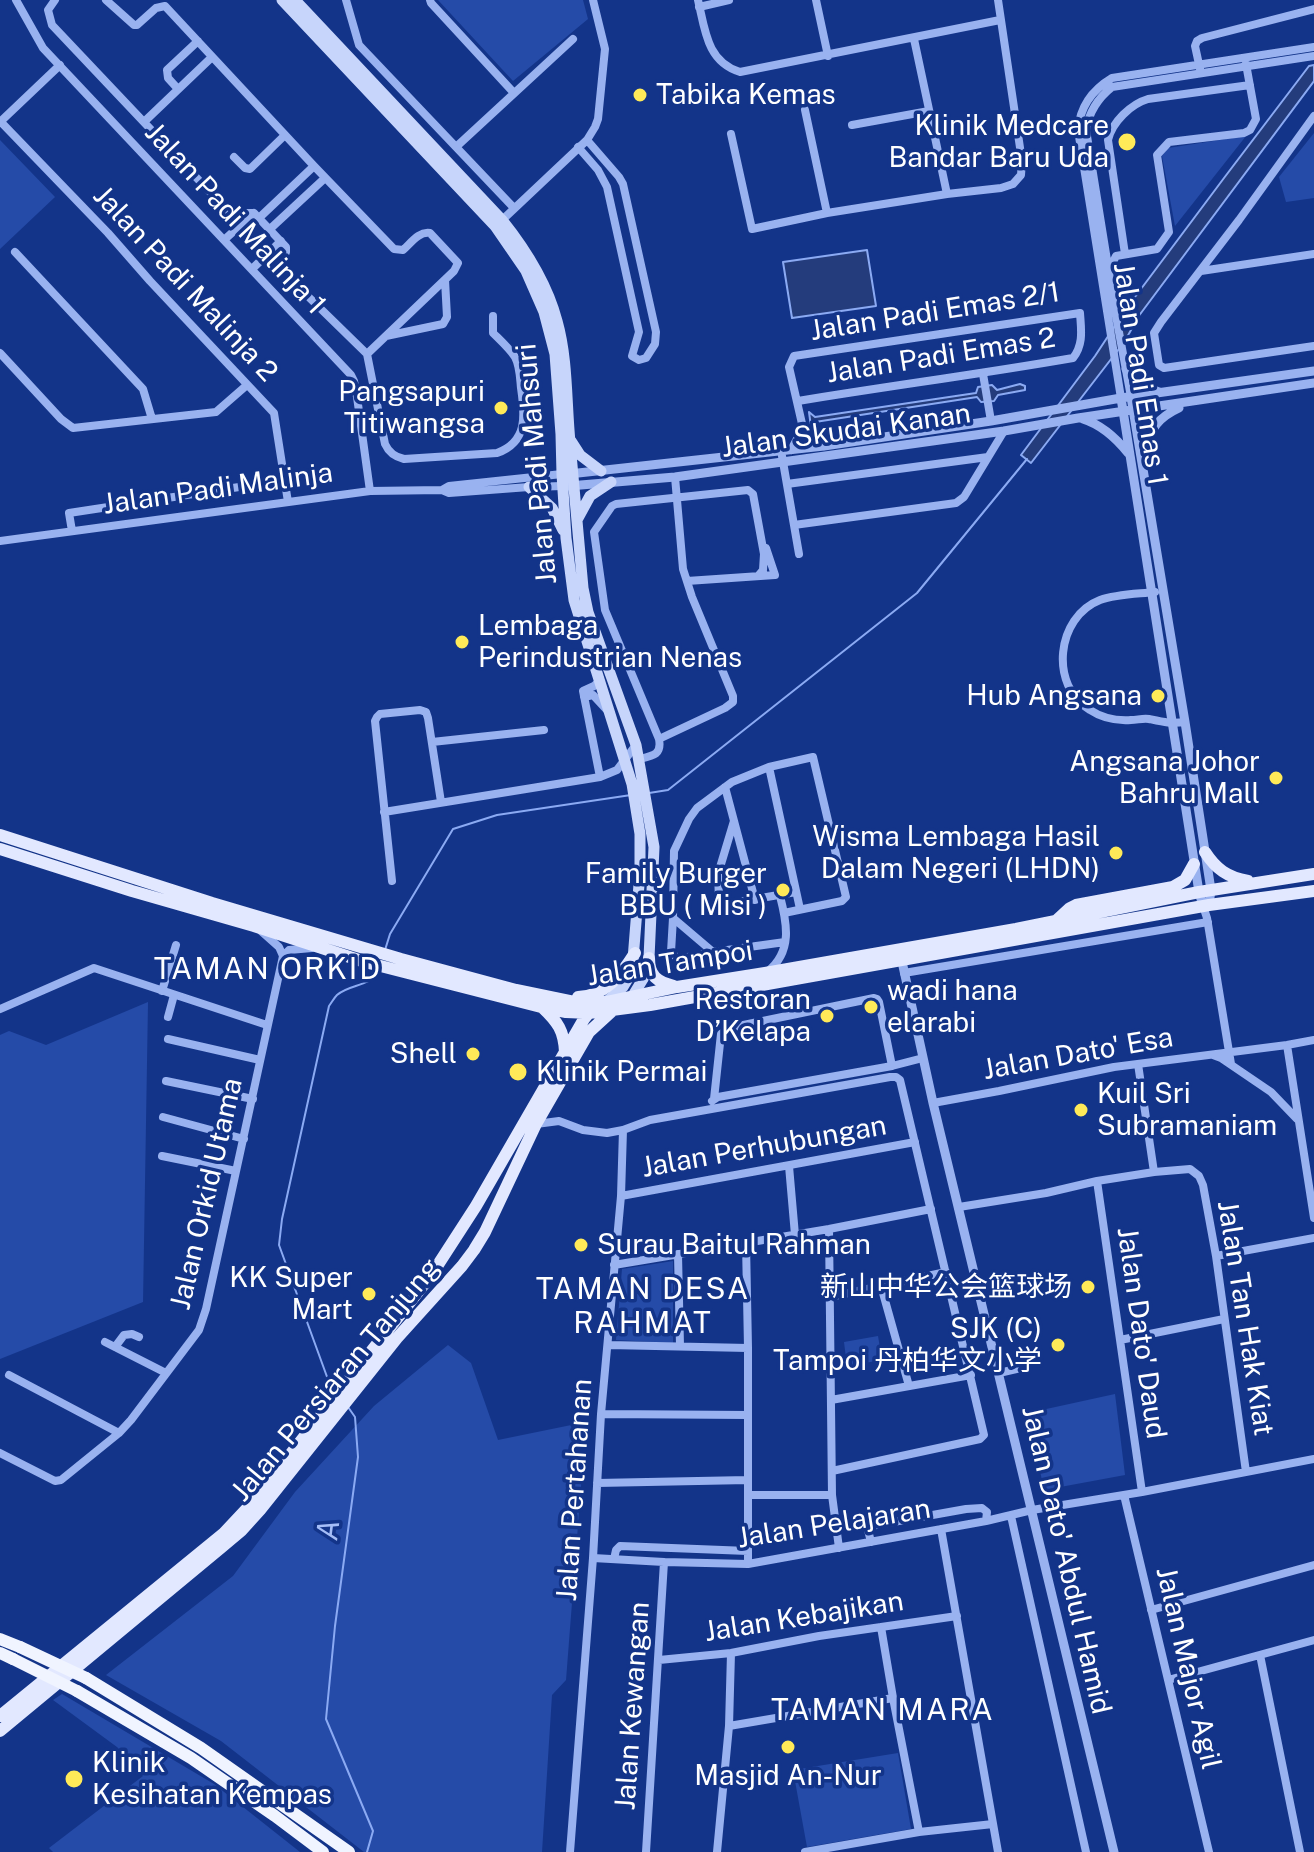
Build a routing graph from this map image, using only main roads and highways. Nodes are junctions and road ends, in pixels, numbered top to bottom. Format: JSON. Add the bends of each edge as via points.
{"nodes":[{"id":1,"x":282,"y":0,"type":"edge"},
{"id":2,"x":295,"y":0,"type":"edge"},
{"id":3,"x":499,"y":223,"type":"junction"},
{"id":4,"x":569,"y":436,"type":"junction"},
{"id":5,"x":601,"y":471,"type":"road end"},
{"id":6,"x":568,"y":480,"type":"junction"},
{"id":7,"x":611,"y":482,"type":"road end"},
{"id":8,"x":529,"y":487,"type":"road end"},
{"id":9,"x":577,"y":519,"type":"junction"},
{"id":10,"x":566,"y":538,"type":"junction"},
{"id":11,"x":638,"y":784,"type":"junction"},
{"id":12,"x":642,"y":812,"type":"junction"},
{"id":13,"x":0,"y":835,"type":"edge"},
{"id":14,"x":0,"y":849,"type":"edge"},
{"id":15,"x":1205,"y":852,"type":"road end"},
{"id":16,"x":1194,"y":864,"type":"road end"},
{"id":17,"x":1314,"y":874,"type":"edge"},
{"id":18,"x":1259,"y":883,"type":"junction"},
{"id":19,"x":1314,"y":891,"type":"edge"},
{"id":20,"x":1057,"y":920,"type":"junction"},
{"id":21,"x":635,"y":953,"type":"junction"},
{"id":22,"x":368,"y":956,"type":"junction"},
{"id":23,"x":649,"y":958,"type":"junction"},
{"id":24,"x":902,"y":961,"type":"junction"},
{"id":25,"x":400,"y":965,"type":"junction"},
{"id":26,"x":677,"y":987,"type":"junction"},
{"id":27,"x":516,"y":990,"type":"junction"},
{"id":28,"x":632,"y":997,"type":"junction"},
{"id":29,"x":609,"y":1006,"type":"junction"},
{"id":30,"x":644,"y":1006,"type":"junction"},
{"id":31,"x":541,"y":1007,"type":"junction"},
{"id":32,"x":589,"y":1013,"type":"junction"},
{"id":33,"x":581,"y":1048,"type":"junction"},
{"id":34,"x":565,"y":1052,"type":"junction"},
{"id":35,"x":455,"y":1239,"type":"junction"},
{"id":36,"x":474,"y":1250,"type":"junction"},
{"id":37,"x":0,"y":1639,"type":"edge"},
{"id":38,"x":0,"y":1653,"type":"edge"},
{"id":39,"x":16,"y":1653,"type":"junction"},
{"id":40,"x":1,"y":1714,"type":"edge"},
{"id":41,"x":0,"y":1731,"type":"edge"},
{"id":42,"x":323,"y":1852,"type":"edge"},
{"id":43,"x":349,"y":1852,"type":"edge"}],
"edges":[{"from":1,"to":3,"type":"main road","name":"Jalan Padi Mahsuri"},
{"from":2,"to":3,"type":"main road","name":"Jalan Padi Mahsuri"},
{"from":3,"to":4,"type":"main road","name":"Jalan Padi Mahsuri","via":[[531,259],[557,321]]},
{"from":3,"to":6,"type":"main road","name":"Jalan Padi Mahsuri","via":[[547,320]]},
{"from":4,"to":5,"type":"main road","via":[[580,455]]},
{"from":4,"to":6,"type":"main road","name":"Jalan Padi Mahsuri"},
{"from":6,"to":9,"type":"main road","name":"Jalan Padi Mahsuri"},
{"from":6,"to":10,"type":"main road","name":"Jalan Padi Mahsuri"},
{"from":7,"to":9,"type":"main road","via":[[590,496]]},
{"from":8,"to":10,"type":"main road","via":[[552,508]]},
{"from":9,"to":11,"type":"main road","name":"Jalan Padi Mahsuri","via":[[588,612],[636,745]]},
{"from":10,"to":11,"type":"main road","name":"Jalan Padi Mahsuri","via":[[574,600],[625,760]]},
{"from":11,"to":12,"type":"main road","name":"Jalan Padi Mahsuri"},
{"from":12,"to":21,"type":"main road","name":"Jalan Padi Mahsuri"},
{"from":12,"to":23,"type":"main road","name":"Jalan Padi Mahsuri","via":[[654,852]]},
{"from":13,"to":22,"type":"main road","name":"Jalan Tampoi"},
{"from":14,"to":22,"type":"main road","name":"Jalan Tampoi","via":[[320,947]]},
{"from":15,"to":18,"type":"main road","via":[[1222,872]]},
{"from":16,"to":20,"type":"main road","via":[[1185,880],[1173,887],[1076,905]]},
{"from":17,"to":18,"type":"main road","name":"Jalan Tampoi"},
{"from":18,"to":20,"type":"main road","name":"Jalan Tampoi"},
{"from":19,"to":24,"type":"main road","name":"Jalan Tampoi"},
{"from":20,"to":24,"type":"main road","name":"Jalan Tampoi"},
{"from":21,"to":27,"type":"main road","via":[[621,975],[591,996]]},
{"from":21,"to":29,"type":"main road","name":"Jalan Padi Mahsuri","via":[[628,981]]},
{"from":22,"to":25,"type":"main road","name":"Jalan Tampoi"},
{"from":23,"to":26,"type":"main road","via":[[654,978]]},
{"from":23,"to":28,"type":"main road","name":"Jalan Padi Mahsuri"},
{"from":24,"to":26,"type":"main road","name":"Jalan Tampoi"},
{"from":24,"to":30,"type":"main road","name":"Jalan Tampoi"},
{"from":25,"to":27,"type":"main road","name":"Jalan Tampoi"},
{"from":25,"to":31,"type":"main road","name":"Jalan Tampoi"},
{"from":26,"to":28,"type":"main road","name":"Jalan Tampoi"},
{"from":27,"to":29,"type":"main road","name":"Jalan Tampoi"},
{"from":28,"to":29,"type":"main road","name":"Jalan Persiaran Tanjung"},
{"from":29,"to":30,"type":"main road","name":"Jalan Tampoi"},
{"from":29,"to":32,"type":"main road","name":"Jalan Tampoi"},
{"from":29,"to":33,"type":"main road","name":"Jalan Persiaran Tanjung"},
{"from":30,"to":33,"type":"main road","via":[[611,1021]]},
{"from":31,"to":32,"type":"main road","name":"Jalan Tampoi"},
{"from":31,"to":34,"type":"main road","via":[[560,1030]]},
{"from":32,"to":34,"type":"main road","name":"Jalan Persiaran Tanjung"},
{"from":33,"to":36,"type":"main road","name":"Jalan Persiaran Tanjung","via":[[536,1124]]},
{"from":34,"to":35,"type":"main road","name":"Jalan Persiaran Tanjung"},
{"from":35,"to":36,"type":"main road","via":[[480,1221],[483,1230]]},
{"from":35,"to":40,"type":"main road","name":"Jalan Persiaran Tanjung","via":[[369,1356],[233,1524]]},
{"from":36,"to":41,"type":"main road","name":"Jalan Persiaran Tanjung","via":[[241,1531]]},
{"from":37,"to":39,"type":"highway"},
{"from":38,"to":39,"type":"highway"},
{"from":39,"to":42,"type":"highway","bridge":true,"via":[[191,1758]]},
{"from":39,"to":43,"type":"highway","bridge":true,"via":[[86,1678],[201,1748]]}]}
